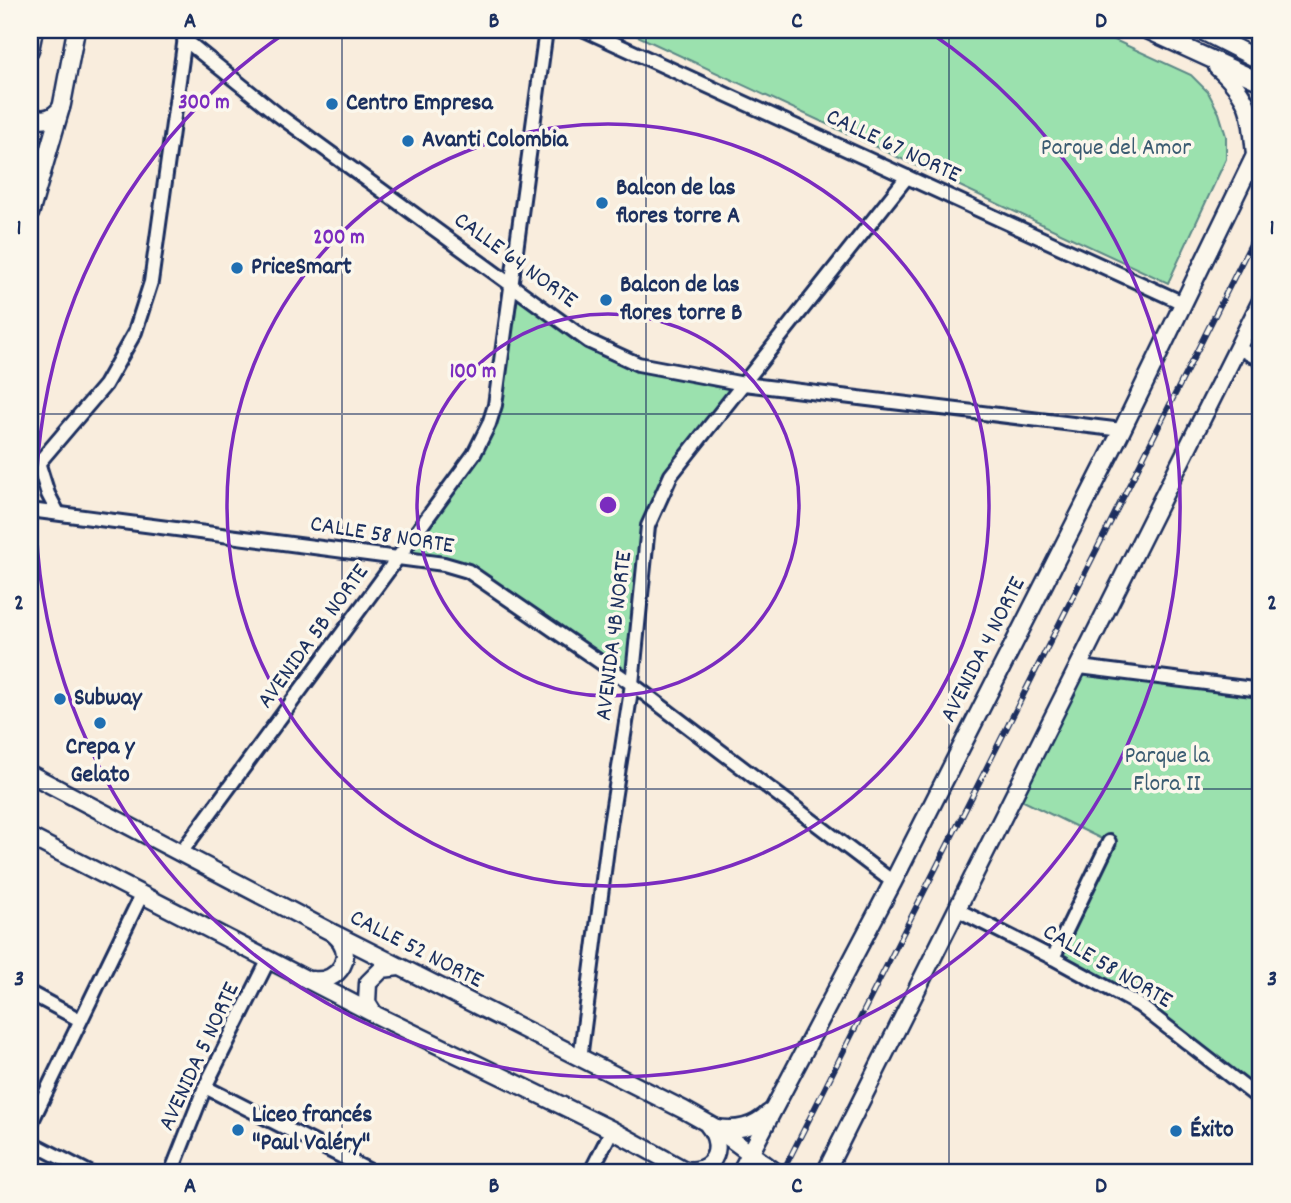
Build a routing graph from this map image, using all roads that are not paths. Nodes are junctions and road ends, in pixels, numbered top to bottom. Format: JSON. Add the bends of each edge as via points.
{"nodes":[{"id":1,"x":34,"y":30,"type":"edge"},
{"id":2,"x":76,"y":30,"type":"edge"},
{"id":3,"x":546,"y":30,"type":"edge"},
{"id":4,"x":585,"y":30,"type":"edge"},
{"id":5,"x":1147,"y":30,"type":"edge"},
{"id":6,"x":1200,"y":30,"type":"edge"},
{"id":7,"x":185,"y":35,"type":"edge"},
{"id":8,"x":30,"y":50,"type":"edge"},
{"id":9,"x":1205,"y":56,"type":"junction"},
{"id":10,"x":1261,"y":61,"type":"edge"},
{"id":11,"x":1261,"y":82,"type":"edge"},
{"id":12,"x":62,"y":104,"type":"junction"},
{"id":13,"x":30,"y":115,"type":"edge"},
{"id":14,"x":1258,"y":149,"type":"edge"},
{"id":15,"x":907,"y":177,"type":"junction"},
{"id":16,"x":30,"y":214,"type":"edge"},
{"id":17,"x":510,"y":284,"type":"junction"},
{"id":18,"x":1261,"y":301,"type":"edge"},
{"id":19,"x":1183,"y":303,"type":"junction"},
{"id":20,"x":1238,"y":348,"type":"junction"},
{"id":21,"x":1261,"y":360,"type":"edge"},
{"id":22,"x":744,"y":384,"type":"junction"},
{"id":23,"x":1122,"y":429,"type":"junction"},
{"id":24,"x":38,"y":462,"type":"junction"},
{"id":25,"x":30,"y":473,"type":"edge"},
{"id":26,"x":30,"y":510,"type":"edge"},
{"id":27,"x":58,"y":513,"type":"junction"},
{"id":28,"x":398,"y":559,"type":"junction"},
{"id":29,"x":1080,"y":667,"type":"junction"},
{"id":30,"x":632,"y":684,"type":"junction"},
{"id":31,"x":1261,"y":690,"type":"edge"},
{"id":32,"x":30,"y":774,"type":"edge"},
{"id":33,"x":30,"y":837,"type":"edge"},
{"id":34,"x":1109,"y":842,"type":"dead end"},
{"id":35,"x":180,"y":854,"type":"junction"},
{"id":36,"x":893,"y":882,"type":"junction"},
{"id":37,"x":142,"y":894,"type":"junction"},
{"id":38,"x":956,"y":909,"type":"junction"},
{"id":39,"x":332,"y":933,"type":"junction"},
{"id":40,"x":1053,"y":958,"type":"junction"},
{"id":41,"x":269,"y":959,"type":"junction"},
{"id":42,"x":402,"y":968,"type":"junction"},
{"id":43,"x":306,"y":978,"type":"junction"},
{"id":44,"x":30,"y":993,"type":"edge"},
{"id":45,"x":374,"y":1014,"type":"junction"},
{"id":46,"x":80,"y":1020,"type":"junction"},
{"id":47,"x":580,"y":1059,"type":"junction"},
{"id":48,"x":205,"y":1087,"type":"junction"},
{"id":49,"x":1261,"y":1100,"type":"edge"},
{"id":50,"x":777,"y":1103,"type":"junction"},
{"id":51,"x":30,"y":1125,"type":"edge"},
{"id":52,"x":712,"y":1126,"type":"junction"},
{"id":53,"x":612,"y":1130,"type":"junction"},
{"id":54,"x":30,"y":1142,"type":"edge"},
{"id":55,"x":751,"y":1154,"type":"junction"},
{"id":56,"x":828,"y":1170,"type":"edge"},
{"id":57,"x":685,"y":1171,"type":"edge"},
{"id":58,"x":90,"y":1173,"type":"edge"},
{"id":59,"x":171,"y":1173,"type":"edge"},
{"id":60,"x":374,"y":1173,"type":"edge"},
{"id":61,"x":590,"y":1173,"type":"edge"},
{"id":62,"x":740,"y":1173,"type":"edge"},
{"id":63,"x":777,"y":1173,"type":"edge"}],
"edges":[{"from":1,"to":8,"type":"main road"},
{"from":2,"to":12,"type":"main road"},
{"from":3,"to":17,"type":"street","name":"AVENIDA 5B NORTE"},
{"from":4,"to":15,"type":"street","name":"CALLE 67 NORTE"},
{"from":5,"to":9,"type":"main road"},
{"from":6,"to":10,"type":"main road"},
{"from":7,"to":17,"type":"street","name":"CALLE 64 NORTE","via":[[277,114]]},
{"from":7,"to":24,"type":"street","via":[[151,282],[135,332],[105,385]]},
{"from":9,"to":11,"type":"main road"},
{"from":9,"to":14,"type":"main road","via":[[1243,93]]},
{"from":12,"to":13,"type":"main road","via":[[48,118]]},
{"from":12,"to":16,"type":"main road"},
{"from":14,"to":19,"type":"main road","name":"AVENIDA 4 NORTE"},
{"from":15,"to":19,"type":"street","name":"CALLE 67 NORTE"},
{"from":15,"to":22,"type":"street","name":"AVENIDA 4B NORTE"},
{"from":17,"to":22,"type":"street","name":"CALLE 64 NORTE","via":[[588,341],[619,357]]},
{"from":17,"to":28,"type":"street","name":"AVENIDA 5B NORTE","via":[[489,424],[474,454]]},
{"from":18,"to":20,"type":"main road"},
{"from":19,"to":23,"type":"main road","name":"AVENIDA 4 NORTE"},
{"from":20,"to":21,"type":"street"},
{"from":20,"to":29,"type":"main road"},
{"from":22,"to":23,"type":"street","name":"CALLE 64 NORTE"},
{"from":22,"to":30,"type":"street","name":"AVENIDA 4B NORTE","via":[[671,475],[648,526]]},
{"from":23,"to":36,"type":"main road","name":"AVENIDA 4 NORTE"},
{"from":24,"to":25,"type":"street"},
{"from":24,"to":27,"type":"street"},
{"from":26,"to":27,"type":"street","name":"CALLE 58 NORTE"},
{"from":27,"to":28,"type":"street","name":"CALLE 58 NORTE"},
{"from":28,"to":30,"type":"street","name":"CALLE 58 NORTE","via":[[468,571]]},
{"from":28,"to":35,"type":"street","name":"AVENIDA 5B NORTE"},
{"from":29,"to":31,"type":"street"},
{"from":29,"to":38,"type":"main road"},
{"from":30,"to":36,"type":"street","name":"CALLE 58 NORTE"},
{"from":30,"to":47,"type":"street","name":"AVENIDA 4B NORTE"},
{"from":32,"to":35,"type":"main road","name":"CALLE 52 NORTE"},
{"from":33,"to":37,"type":"main road"},
{"from":34,"to":40,"type":"street"},
{"from":35,"to":39,"type":"main road","name":"CALLE 52 NORTE"},
{"from":36,"to":50,"type":"main road","name":"AVENIDA 4 NORTE"},
{"from":37,"to":41,"type":"main road"},
{"from":37,"to":46,"type":"street"},
{"from":38,"to":40,"type":"street","name":"CALLE 58 NORTE"},
{"from":38,"to":56,"type":"main road"},
{"from":39,"to":42,"type":"main road","name":"CALLE 52 NORTE"},
{"from":39,"to":43,"type":"main road","via":[[343,945],[342,968],[330,979]]},
{"from":40,"to":49,"type":"street","name":"CALLE 58 NORTE","via":[[1139,1005]]},
{"from":41,"to":43,"type":"main road"},
{"from":41,"to":48,"type":"street","name":"AVENIDA 5 NORTE"},
{"from":42,"to":45,"type":"main road","via":[[382,969],[368,983],[366,996]]},
{"from":42,"to":47,"type":"main road","name":"CALLE 52 NORTE"},
{"from":43,"to":45,"type":"main road"},
{"from":44,"to":46,"type":"street"},
{"from":45,"to":53,"type":"main road"},
{"from":46,"to":51,"type":"street"},
{"from":47,"to":52,"type":"main road","name":"CALLE 52 NORTE"},
{"from":48,"to":59,"type":"street","name":"AVENIDA 5 NORTE"},
{"from":48,"to":60,"type":"street"},
{"from":50,"to":52,"type":"main road","via":[[752,1126]]},
{"from":50,"to":55,"type":"main road","name":"AVENIDA 4 NORTE"},
{"from":52,"to":55,"type":"main road","name":"CALLE 52 NORTE"},
{"from":52,"to":57,"type":"main road","via":[[716,1155],[697,1171]]},
{"from":53,"to":57,"type":"main road"},
{"from":53,"to":61,"type":"street"},
{"from":54,"to":58,"type":"street"},
{"from":55,"to":62,"type":"main road","name":"AVENIDA 4 NORTE"},
{"from":55,"to":63,"type":"main road","name":"CALLE 52 NORTE"}]}
